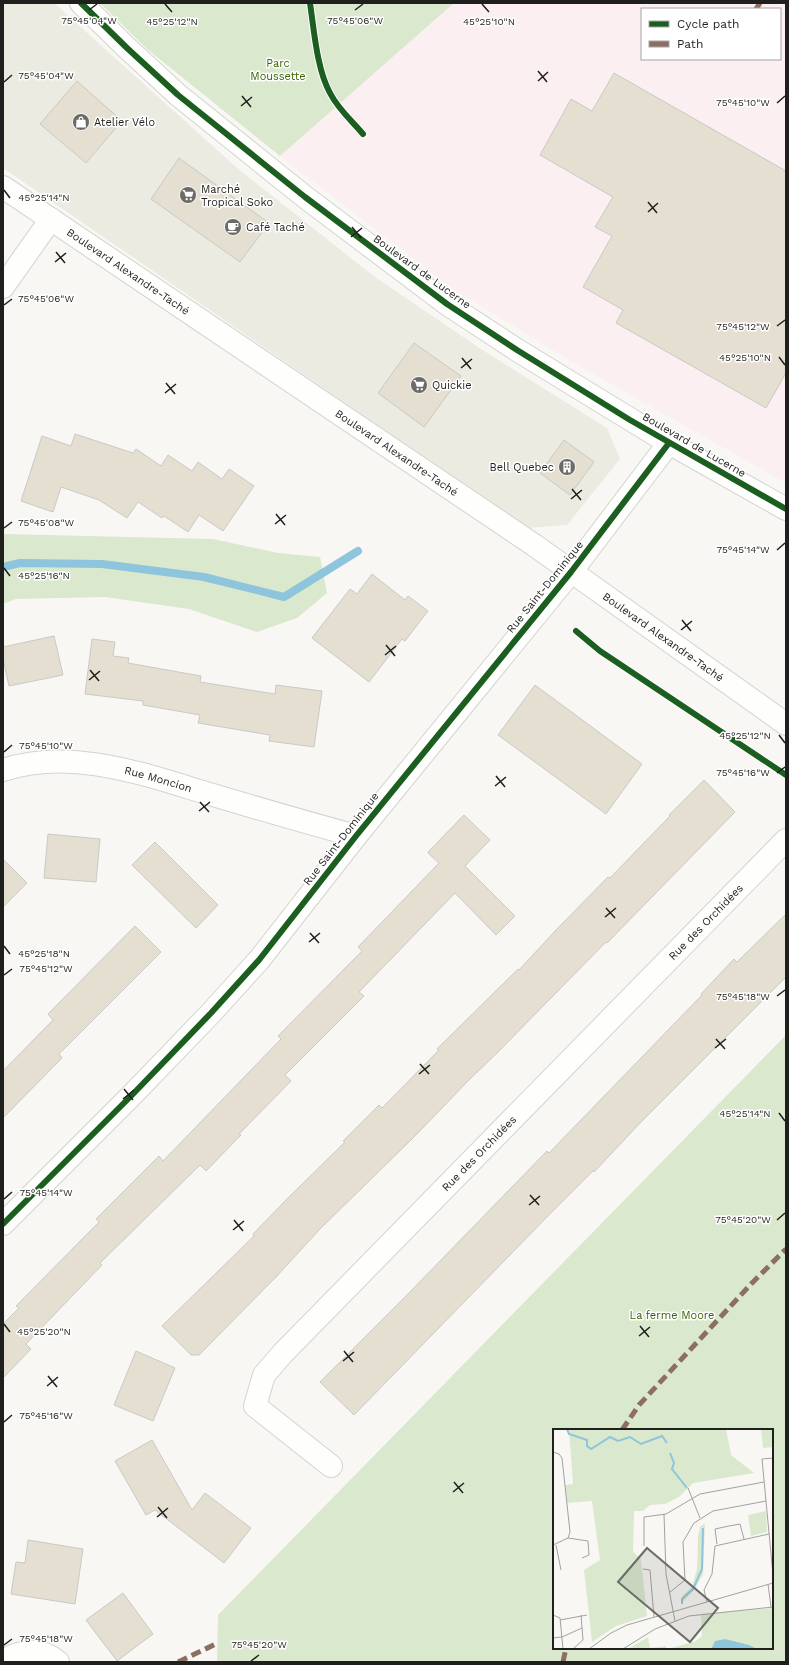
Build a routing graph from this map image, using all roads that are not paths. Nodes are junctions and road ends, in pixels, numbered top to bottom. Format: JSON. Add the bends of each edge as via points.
{"nodes":[{"id":1,"x":81,"y":3,"type":"edge"},
{"id":2,"x":3,"y":187,"type":"edge"},
{"id":3,"x":51,"y":219,"type":"junction"},
{"id":4,"x":3,"y":287,"type":"edge"},
{"id":5,"x":669,"y":443,"type":"junction"},
{"id":6,"x":786,"y":509,"type":"edge"},
{"id":7,"x":571,"y":572,"type":"junction"},
{"id":8,"x":786,"y":724,"type":"edge"},
{"id":9,"x":3,"y":770,"type":"edge"},
{"id":10,"x":356,"y":836,"type":"junction"},
{"id":11,"x":786,"y":840,"type":"edge"},
{"id":12,"x":3,"y":1224,"type":"edge"},
{"id":13,"x":331,"y":1466,"type":"dead end"},
{"id":14,"x":3,"y":1661,"type":"edge"},
{"id":15,"x":58,"y":1662,"type":"edge"}],
"edges":[{"from":1,"to":5,"type":"street","name":"Boulevard de Lucerne","via":[[178,95],[305,197],[435,295],[517,350]]},
{"from":2,"to":3,"type":"street","name":"Boulevard Alexandre-Taché"},
{"from":3,"to":4,"type":"street"},
{"from":3,"to":7,"type":"street","name":"Boulevard Alexandre-Taché"},
{"from":5,"to":6,"type":"street","name":"Boulevard de Lucerne"},
{"from":5,"to":7,"type":"street","name":"Rue Saint-Dominique"},
{"from":7,"to":8,"type":"street","name":"Boulevard Alexandre-Taché"},
{"from":7,"to":10,"type":"street","name":"Rue Saint-Dominique"},
{"from":9,"to":10,"type":"street","name":"Rue Moncion","via":[[48,761],[86,762],[136,773]]},
{"from":10,"to":12,"type":"street","name":"Rue Saint-Dominique","via":[[259,960],[217,1007]]},
{"from":11,"to":13,"type":"street","name":"Rue des Orchidées","via":[[264,1375],[255,1406]]},
{"from":14,"to":15,"type":"street","via":[[15,1654],[28,1651],[42,1653]]}]}
